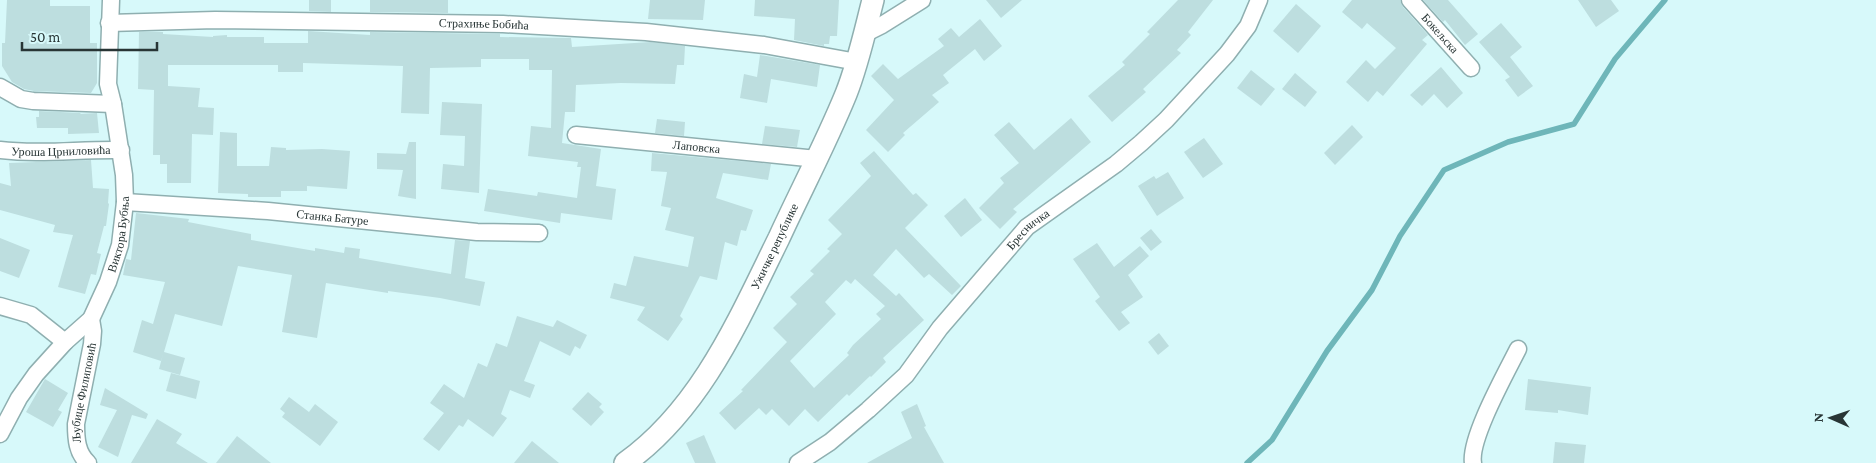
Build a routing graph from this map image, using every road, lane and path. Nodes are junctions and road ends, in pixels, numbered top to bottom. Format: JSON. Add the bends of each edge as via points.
{"nodes":[{"id":1,"x":111,"y":0,"type":"edge"},
{"id":2,"x":873,"y":0,"type":"edge"},
{"id":3,"x":922,"y":0,"type":"edge"},
{"id":4,"x":1259,"y":0,"type":"edge"},
{"id":5,"x":1410,"y":0,"type":"edge"},
{"id":6,"x":109,"y":23,"type":"junction"},
{"id":7,"x":864,"y":34,"type":"junction"},
{"id":8,"x":857,"y":62,"type":"junction"},
{"id":9,"x":1471,"y":68,"type":"dead end"},
{"id":10,"x":0,"y":87,"type":"edge"},
{"id":11,"x":113,"y":104,"type":"junction"},
{"id":12,"x":576,"y":135,"type":"dead end"},
{"id":13,"x":0,"y":150,"type":"edge"},
{"id":14,"x":121,"y":150,"type":"junction"},
{"id":15,"x":817,"y":159,"type":"junction"},
{"id":16,"x":125,"y":202,"type":"junction"},
{"id":17,"x":539,"y":233,"type":"dead end"},
{"id":18,"x":0,"y":306,"type":"edge"},
{"id":19,"x":91,"y":319,"type":"junction"},
{"id":20,"x":66,"y":342,"type":"junction"},
{"id":21,"x":1518,"y":349,"type":"dead end"},
{"id":22,"x":0,"y":434,"type":"edge"},
{"id":23,"x":88,"y":463,"type":"edge"},
{"id":24,"x":625,"y":463,"type":"edge"},
{"id":25,"x":798,"y":463,"type":"edge"},
{"id":26,"x":1474,"y":463,"type":"edge"}],
"edges":[{"from":1,"to":6,"type":"street","name":"Виктора Бубња"},
{"from":2,"to":7,"type":"street","name":"Ужичке републике"},
{"from":3,"to":7,"type":"street"},
{"from":4,"to":25,"type":"street","name":"Бресничка","via":[[1248,26],[1166,120],[1116,164],[1027,227],[940,328],[906,374],[868,410]]},
{"from":5,"to":9,"type":"street","name":"Бокељска"},
{"from":6,"to":8,"type":"street","name":"Страхиње Бобића","via":[[215,20],[503,24],[646,32],[764,45]]},
{"from":6,"to":11,"type":"street","name":"Виктора Бубња","via":[[108,84]]},
{"from":7,"to":8,"type":"street","name":"Ужичке републике"},
{"from":8,"to":15,"type":"street","name":"Ужичке републике"},
{"from":10,"to":11,"type":"street","via":[[21,99],[33,101]]},
{"from":11,"to":14,"type":"street","name":"Виктора Бубња"},
{"from":12,"to":15,"type":"street","name":"Лаповска"},
{"from":13,"to":14,"type":"street","name":"Уроша Црниловића","via":[[31,153]]},
{"from":14,"to":16,"type":"street","name":"Виктора Бубња"},
{"from":15,"to":24,"type":"street","name":"Ужичке републике","via":[[725,344],[702,383],[664,429]]},
{"from":16,"to":17,"type":"street","name":"Станка Батуре","via":[[477,232]]},
{"from":16,"to":19,"type":"street","name":"Виктора Бубња","via":[[115,262]]},
{"from":18,"to":20,"type":"street","via":[[31,315]]},
{"from":19,"to":20,"type":"street","name":"Виктора Бубња"},
{"from":19,"to":23,"type":"street","name":"Љубице Филиповић","via":[[92,344],[76,424],[80,453]]},
{"from":20,"to":22,"type":"street","name":"Виктора Бубња","via":[[36,374]]},
{"from":21,"to":26,"type":"street","via":[[1483,423],[1475,444]]}]}
